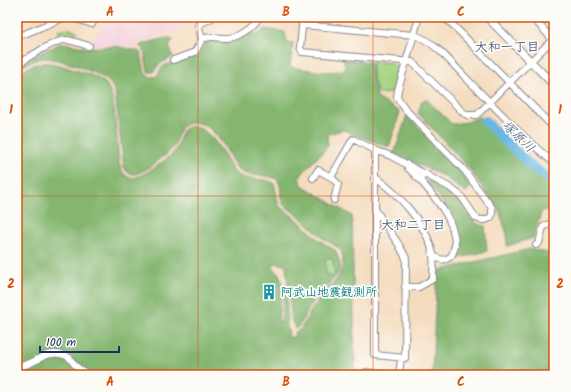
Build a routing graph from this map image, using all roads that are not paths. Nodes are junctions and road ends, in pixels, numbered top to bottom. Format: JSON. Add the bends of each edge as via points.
{"nodes":[{"id":1,"x":96,"y":17,"type":"edge"},
{"id":2,"x":213,"y":17,"type":"edge"},
{"id":3,"x":303,"y":17,"type":"edge"},
{"id":4,"x":419,"y":17,"type":"edge"},
{"id":5,"x":442,"y":17,"type":"edge"},
{"id":6,"x":487,"y":17,"type":"edge"},
{"id":7,"x":532,"y":17,"type":"edge"},
{"id":8,"x":259,"y":19,"type":"dead end"},
{"id":9,"x":302,"y":25,"type":"junction"},
{"id":10,"x":17,"y":33,"type":"edge"},
{"id":11,"x":414,"y":35,"type":"junction"},
{"id":12,"x":202,"y":39,"type":"junction"},
{"id":13,"x":553,"y":40,"type":"edge"},
{"id":14,"x":88,"y":46,"type":"dead end"},
{"id":15,"x":173,"y":60,"type":"dead end"},
{"id":16,"x":406,"y":60,"type":"junction"},
{"id":17,"x":531,"y":61,"type":"junction"},
{"id":18,"x":17,"y":65,"type":"edge"},
{"id":19,"x":509,"y":83,"type":"junction"},
{"id":20,"x":554,"y":85,"type":"edge"},
{"id":21,"x":490,"y":102,"type":"junction"},
{"id":22,"x":554,"y":128,"type":"edge"},
{"id":23,"x":375,"y":150,"type":"junction"},
{"id":24,"x":400,"y":161,"type":"junction"},
{"id":25,"x":554,"y":163,"type":"edge"},
{"id":26,"x":426,"y":174,"type":"junction"},
{"id":27,"x":331,"y":177,"type":"junction"},
{"id":28,"x":313,"y":178,"type":"dead end"},
{"id":29,"x":376,"y":178,"type":"junction"},
{"id":30,"x":421,"y":181,"type":"junction"},
{"id":31,"x":334,"y":200,"type":"dead end"},
{"id":32,"x":375,"y":210,"type":"junction"},
{"id":33,"x":554,"y":222,"type":"edge"},
{"id":34,"x":536,"y":245,"type":"dead end"},
{"id":35,"x":433,"y":256,"type":"junction"},
{"id":36,"x":405,"y":287,"type":"junction"},
{"id":37,"x":401,"y":358,"type":"junction"},
{"id":38,"x":17,"y":366,"type":"edge"},
{"id":39,"x":88,"y":374,"type":"edge"},
{"id":40,"x":366,"y":375,"type":"edge"},
{"id":41,"x":387,"y":375,"type":"edge"},
{"id":42,"x":399,"y":375,"type":"edge"}],
"edges":[{"from":1,"to":10,"type":"street","via":[[92,24],[73,18],[63,18],[22,34]]},
{"from":2,"to":12,"type":"street","via":[[198,25]]},
{"from":3,"to":9,"type":"street"},
{"from":4,"to":11,"type":"street"},
{"from":5,"to":19,"type":"street","via":[[450,22]]},
{"from":6,"to":17,"type":"street"},
{"from":7,"to":13,"type":"street"},
{"from":8,"to":12,"type":"street","via":[[254,26],[233,37],[213,36]]},
{"from":9,"to":11,"type":"street"},
{"from":9,"to":16,"type":"street","via":[[300,48],[303,52]]},
{"from":11,"to":16,"type":"street"},
{"from":11,"to":21,"type":"street","via":[[433,45]]},
{"from":12,"to":15,"type":"street","via":[[195,52]]},
{"from":13,"to":17,"type":"street"},
{"from":14,"to":18,"type":"street","via":[[61,41]]},
{"from":16,"to":21,"type":"street","via":[[416,65],[465,114],[477,115]]},
{"from":16,"to":26,"type":"street","via":[[397,97],[406,110],[465,171],[492,208],[492,215],[486,220],[479,220],[461,196]]},
{"from":17,"to":19,"type":"street"},
{"from":17,"to":20,"type":"street"},
{"from":19,"to":21,"type":"street"},
{"from":19,"to":22,"type":"street"},
{"from":21,"to":25,"type":"street","via":[[528,142]]},
{"from":23,"to":24,"type":"street"},
{"from":23,"to":27,"type":"street","via":[[353,139]]},
{"from":23,"to":29,"type":"street"},
{"from":24,"to":26,"type":"street"},
{"from":24,"to":30,"type":"street"},
{"from":26,"to":30,"type":"street","via":[[422,176]]},
{"from":27,"to":28,"type":"street","via":[[318,170]]},
{"from":27,"to":31,"type":"street","via":[[338,184]]},
{"from":29,"to":32,"type":"street"},
{"from":29,"to":35,"type":"street","via":[[388,186],[409,208],[427,237]]},
{"from":30,"to":35,"type":"street","via":[[447,216],[455,235],[454,249],[448,262]]},
{"from":32,"to":36,"type":"street","via":[[406,258]]},
{"from":32,"to":37,"type":"street","via":[[375,355]]},
{"from":33,"to":34,"type":"street","via":[[543,227],[539,243]]},
{"from":35,"to":36,"type":"street","via":[[433,279],[419,287]]},
{"from":36,"to":37,"type":"street","via":[[405,358]]},
{"from":37,"to":42,"type":"street"},
{"from":38,"to":39,"type":"street","via":[[28,364],[47,354],[61,355],[71,359]]},
{"from":40,"to":41,"type":"street","via":[[366,372]]}]}
